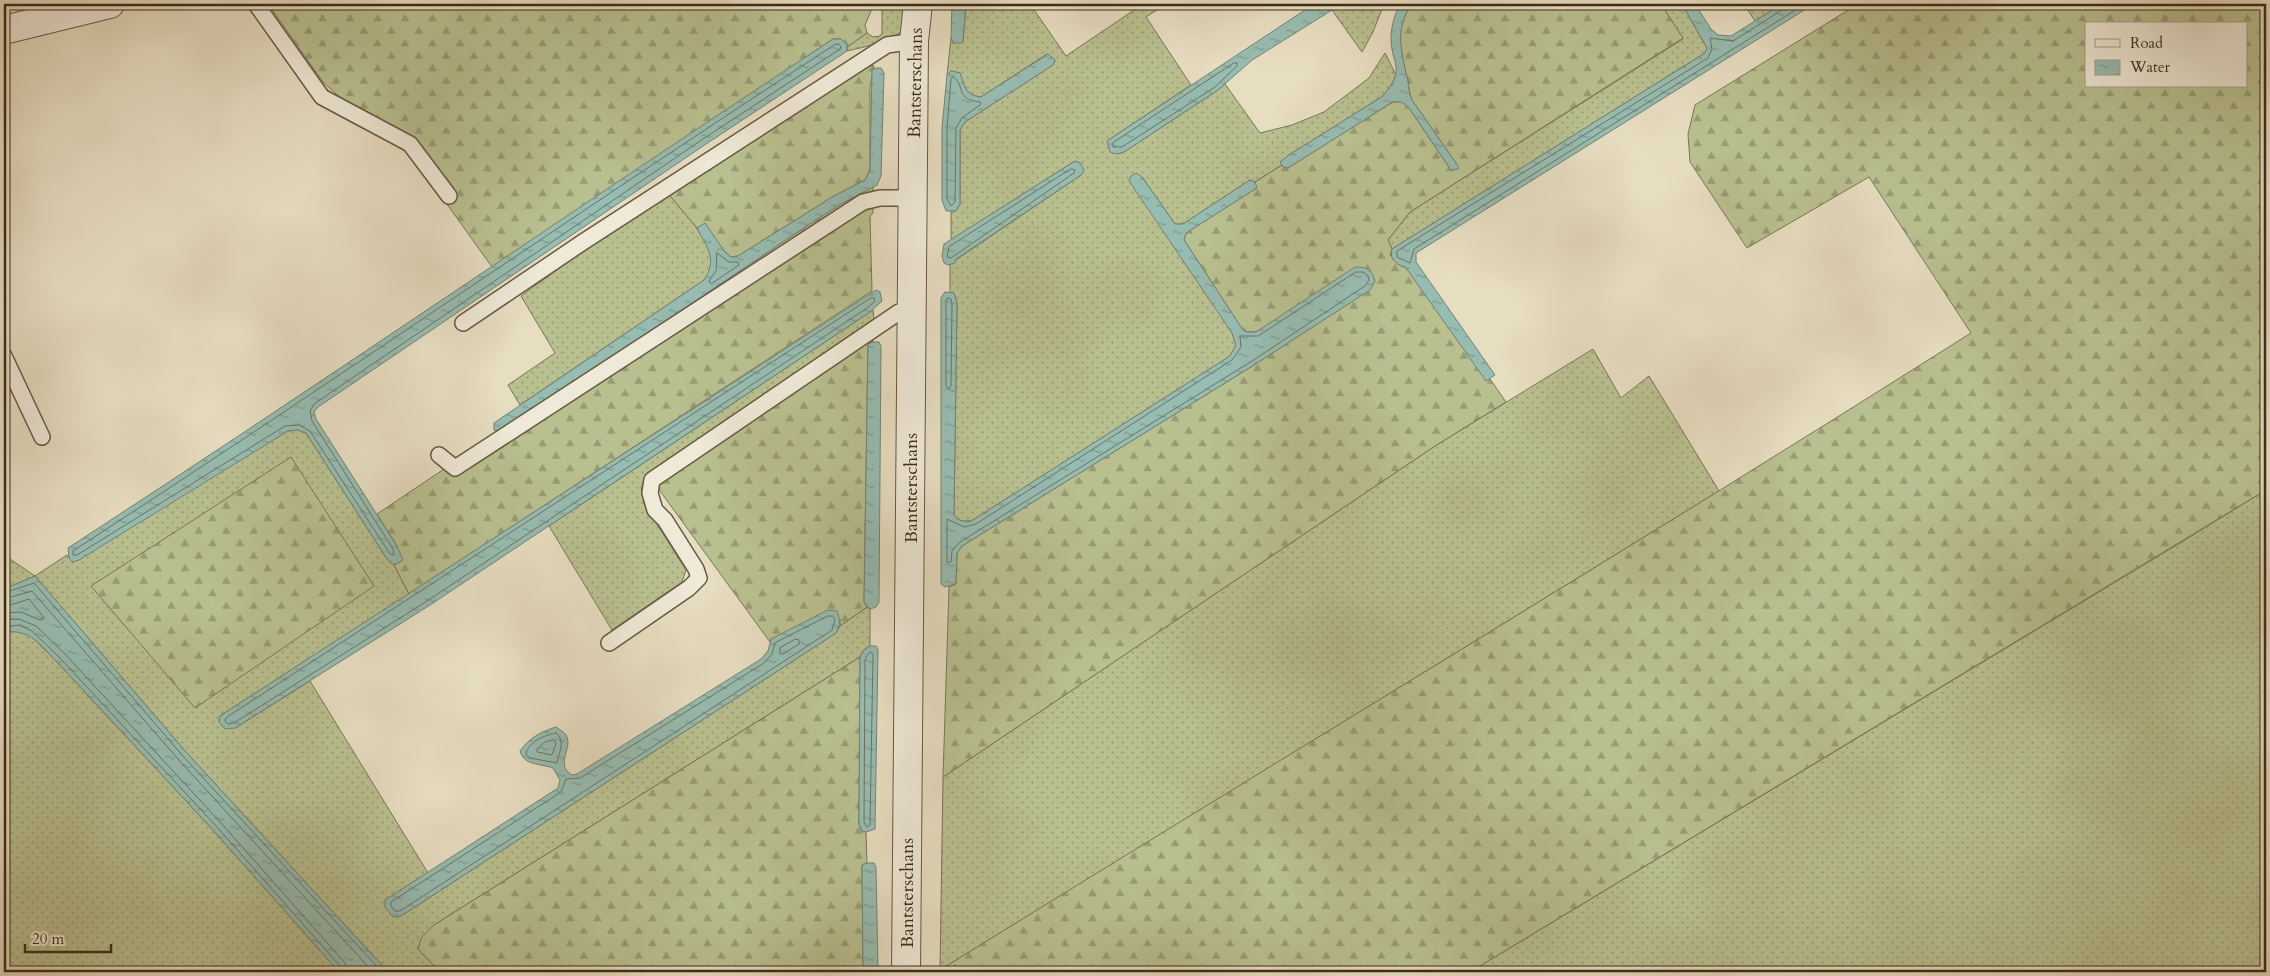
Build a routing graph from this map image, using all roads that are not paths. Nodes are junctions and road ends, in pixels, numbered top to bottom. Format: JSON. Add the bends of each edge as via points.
{"nodes":[{"id":1,"x":110,"y":4,"type":"edge"},
{"id":2,"x":256,"y":4,"type":"edge"},
{"id":3,"x":918,"y":4,"type":"edge"},
{"id":4,"x":4,"y":30,"type":"edge"},
{"id":5,"x":914,"y":41,"type":"junction"},
{"id":6,"x":448,"y":196,"type":"dead end"},
{"id":7,"x":913,"y":198,"type":"junction"},
{"id":8,"x":912,"y":315,"type":"junction"},
{"id":9,"x":464,"y":323,"type":"dead end"},
{"id":10,"x":6,"y":365,"type":"edge"},
{"id":11,"x":42,"y":438,"type":"dead end"},
{"id":12,"x":438,"y":455,"type":"dead end"},
{"id":13,"x":608,"y":643,"type":"dead end"},
{"id":14,"x":906,"y":972,"type":"edge"}],
"edges":[{"from":1,"to":4,"type":"street"},
{"from":2,"to":6,"type":"lane","via":[[322,97],[410,144]]},
{"from":3,"to":5,"type":"street","name":"Bantsterschans"},
{"from":5,"to":7,"type":"street","name":"Bantsterschans"},
{"from":5,"to":9,"type":"lane","via":[[887,45]]},
{"from":7,"to":8,"type":"street","name":"Bantsterschans"},
{"from":7,"to":12,"type":"lane","via":[[880,198],[863,202],[454,468]]},
{"from":8,"to":13,"type":"lane","via":[[899,312],[652,480],[650,494],[655,510],[665,520],[696,569],[698,578],[689,588]]},
{"from":8,"to":14,"type":"street","name":"Bantsterschans"},
{"from":10,"to":11,"type":"lane"}]}
